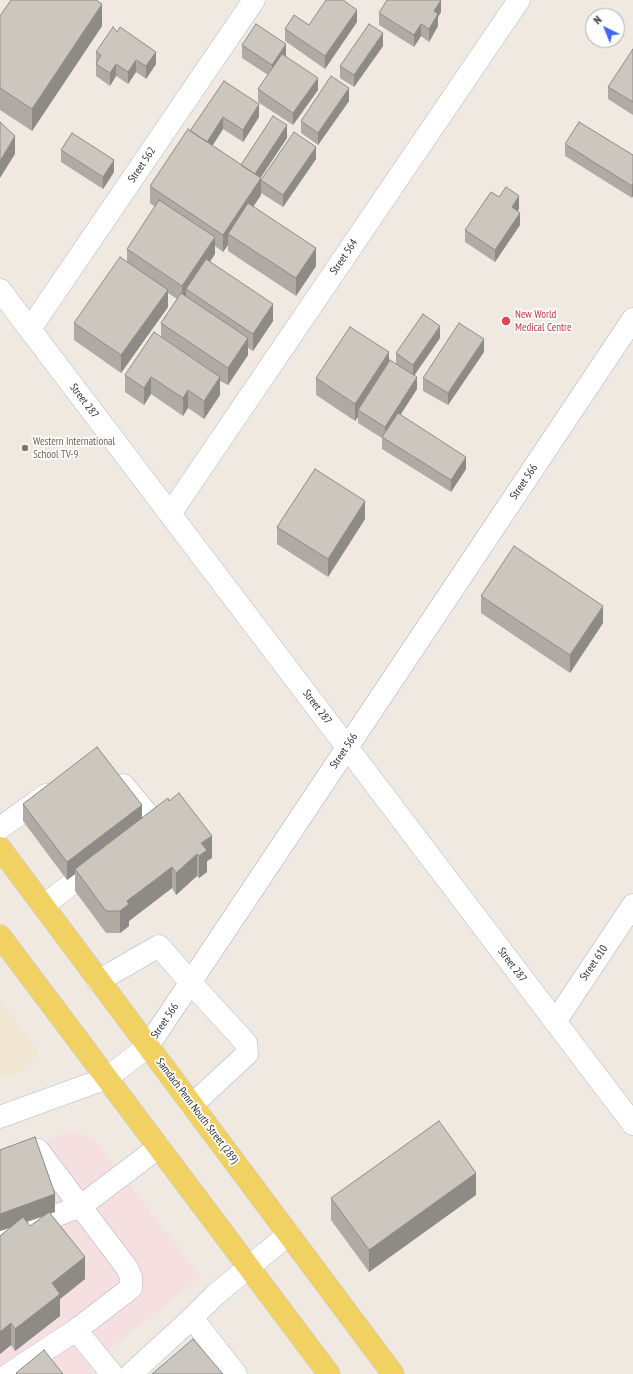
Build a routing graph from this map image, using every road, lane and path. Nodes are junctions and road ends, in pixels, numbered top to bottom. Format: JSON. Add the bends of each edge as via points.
{"nodes":[{"id":1,"x":254,"y":0,"type":"edge"},
{"id":2,"x":519,"y":0,"type":"edge"},
{"id":3,"x":0,"y":290,"type":"edge"},
{"id":4,"x":633,"y":319,"type":"edge"},
{"id":5,"x":30,"y":329,"type":"junction"},
{"id":6,"x":170,"y":514,"type":"junction"},
{"id":7,"x":347,"y":747,"type":"junction"},
{"id":8,"x":111,"y":772,"type":"edge"},
{"id":9,"x":62,"y":784,"type":"edge"},
{"id":10,"x":0,"y":828,"type":"edge"},
{"id":11,"x":0,"y":848,"type":"edge"},
{"id":12,"x":633,"y":905,"type":"edge"},
{"id":13,"x":43,"y":906,"type":"junction"},
{"id":14,"x":0,"y":936,"type":"edge"},
{"id":15,"x":98,"y":981,"type":"junction"},
{"id":16,"x":190,"y":984,"type":"junction"},
{"id":17,"x":555,"y":1022,"type":"junction"},
{"id":18,"x":148,"y":1046,"type":"junction"},
{"id":19,"x":107,"y":1078,"type":"junction"},
{"id":20,"x":192,"y":1105,"type":"junction"},
{"id":21,"x":0,"y":1117,"type":"edge"},
{"id":22,"x":633,"y":1124,"type":"edge"},
{"id":23,"x":159,"y":1147,"type":"junction"},
{"id":24,"x":38,"y":1150,"type":"edge"},
{"id":25,"x":81,"y":1206,"type":"junction"},
{"id":26,"x":289,"y":1234,"type":"junction"},
{"id":27,"x":0,"y":1237,"type":"edge"},
{"id":28,"x":248,"y":1266,"type":"junction"},
{"id":29,"x":192,"y":1318,"type":"junction"},
{"id":30,"x":76,"y":1330,"type":"junction"},
{"id":31,"x":9,"y":1374,"type":"edge"},
{"id":32,"x":112,"y":1374,"type":"edge"},
{"id":33,"x":131,"y":1374,"type":"edge"},
{"id":34,"x":236,"y":1374,"type":"edge"},
{"id":35,"x":329,"y":1374,"type":"edge"},
{"id":36,"x":393,"y":1374,"type":"edge"}],
"edges":[{"from":1,"to":5,"type":"street","name":"Street 562"},
{"from":2,"to":6,"type":"street","name":"Street 564"},
{"from":3,"to":5,"type":"street","name":"Street 287"},
{"from":4,"to":7,"type":"street","name":"Street 566"},
{"from":5,"to":6,"type":"street","name":"Street 287"},
{"from":6,"to":7,"type":"street","name":"Street 287"},
{"from":7,"to":16,"type":"street","name":"Street 566"},
{"from":7,"to":17,"type":"street","name":"Street 287"},
{"from":8,"to":13,"type":"street","via":[[150,818],[149,824]]},
{"from":9,"to":10,"type":"street"},
{"from":11,"to":13,"type":"main road","name":"Samdach Penn Nouth Street (289)"},
{"from":12,"to":17,"type":"street","name":"Street 610"},
{"from":13,"to":15,"type":"main road","name":"Samdach Penn Nouth Street (289)"},
{"from":14,"to":19,"type":"main road"},
{"from":15,"to":16,"type":"street","via":[[159,946]]},
{"from":15,"to":18,"type":"main road","name":"Samdach Penn Nouth Street (289)"},
{"from":16,"to":18,"type":"street","name":"Street 566"},
{"from":16,"to":20,"type":"street","via":[[242,1038],[246,1043],[247,1054]]},
{"from":17,"to":22,"type":"street","name":"Street 287"},
{"from":18,"to":19,"type":"street","name":"Street 566"},
{"from":18,"to":20,"type":"main road","name":"Samdach Penn Nouth Street (289)"},
{"from":19,"to":21,"type":"street","name":"Street 566"},
{"from":19,"to":23,"type":"main road"},
{"from":20,"to":26,"type":"main road","name":"Samdach Penn Nouth Street (289)"},
{"from":23,"to":25,"type":"street"},
{"from":23,"to":28,"type":"main road"},
{"from":24,"to":25,"type":"street"},
{"from":25,"to":27,"type":"street"},
{"from":25,"to":30,"type":"street","via":[[127,1268],[131,1277],[131,1288]]},
{"from":26,"to":28,"type":"street"},
{"from":26,"to":36,"type":"main road","name":"Samdach Penn Nouth Street (289)"},
{"from":28,"to":29,"type":"street"},
{"from":28,"to":35,"type":"main road"},
{"from":29,"to":33,"type":"street"},
{"from":29,"to":34,"type":"street"},
{"from":30,"to":31,"type":"street"},
{"from":30,"to":32,"type":"street"}]}
